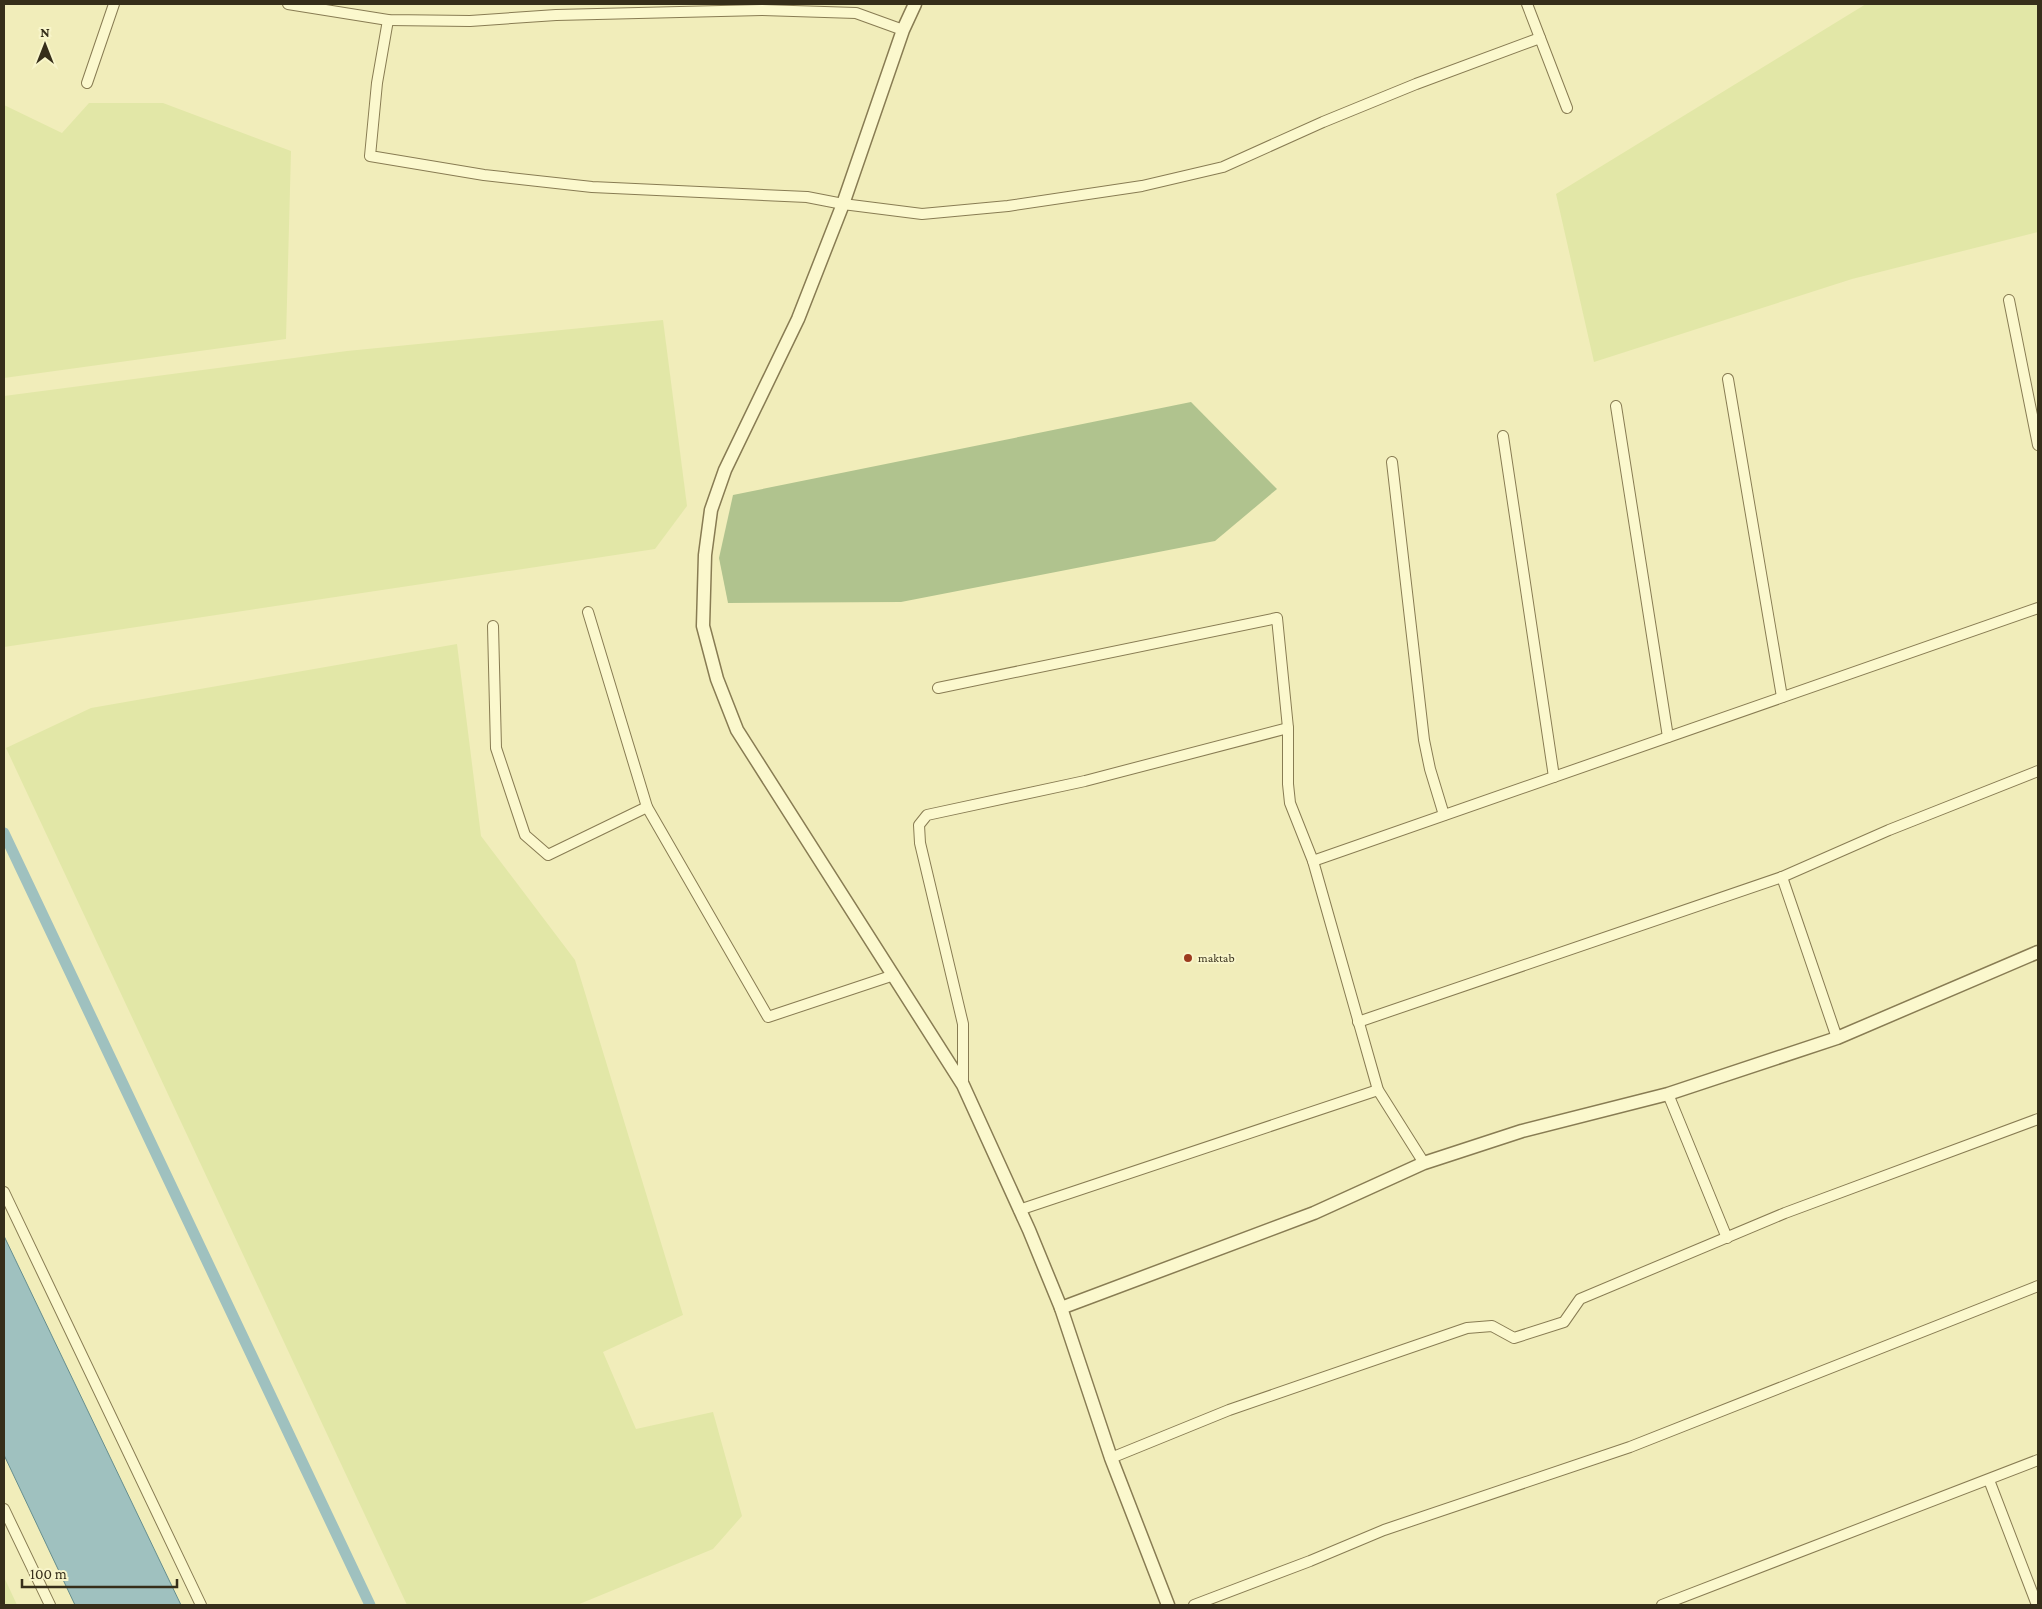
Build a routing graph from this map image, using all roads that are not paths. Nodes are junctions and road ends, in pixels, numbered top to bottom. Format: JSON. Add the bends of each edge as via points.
{"nodes":[{"id":1,"x":114,"y":4,"type":"edge"},
{"id":2,"x":288,"y":4,"type":"edge"},
{"id":3,"x":914,"y":4,"type":"edge"},
{"id":4,"x":1527,"y":4,"type":"edge"},
{"id":5,"x":388,"y":20,"type":"junction"},
{"id":6,"x":903,"y":30,"type":"junction"},
{"id":7,"x":1540,"y":38,"type":"junction"},
{"id":8,"x":87,"y":83,"type":"dead end"},
{"id":9,"x":1567,"y":108,"type":"dead end"},
{"id":10,"x":843,"y":204,"type":"junction"},
{"id":11,"x":2009,"y":300,"type":"dead end"},
{"id":12,"x":1728,"y":378,"type":"dead end"},
{"id":13,"x":1616,"y":406,"type":"dead end"},
{"id":14,"x":1503,"y":436,"type":"dead end"},
{"id":15,"x":2038,"y":444,"type":"edge"},
{"id":16,"x":1392,"y":462,"type":"dead end"},
{"id":17,"x":2038,"y":608,"type":"edge"},
{"id":18,"x":588,"y":612,"type":"dead end"},
{"id":19,"x":493,"y":626,"type":"dead end"},
{"id":20,"x":938,"y":688,"type":"dead end"},
{"id":21,"x":1782,"y":697,"type":"junction"},
{"id":22,"x":1288,"y":728,"type":"junction"},
{"id":23,"x":1668,"y":737,"type":"junction"},
{"id":24,"x":2038,"y":771,"type":"edge"},
{"id":25,"x":1554,"y":777,"type":"junction"},
{"id":26,"x":647,"y":807,"type":"junction"},
{"id":27,"x":1444,"y":816,"type":"junction"},
{"id":28,"x":1313,"y":861,"type":"junction"},
{"id":29,"x":1782,"y":877,"type":"junction"},
{"id":30,"x":2038,"y":952,"type":"edge"},
{"id":31,"x":894,"y":975,"type":"junction"},
{"id":32,"x":1358,"y":1022,"type":"junction"},
{"id":33,"x":1837,"y":1038,"type":"junction"},
{"id":34,"x":963,"y":1085,"type":"junction"},
{"id":35,"x":1378,"y":1090,"type":"junction"},
{"id":36,"x":1668,"y":1094,"type":"junction"},
{"id":37,"x":2038,"y":1119,"type":"edge"},
{"id":38,"x":1424,"y":1163,"type":"junction"},
{"id":39,"x":4,"y":1192,"type":"edge"},
{"id":40,"x":1020,"y":1210,"type":"junction"},
{"id":41,"x":1727,"y":1238,"type":"junction"},
{"id":42,"x":2038,"y":1286,"type":"edge"},
{"id":43,"x":1061,"y":1308,"type":"junction"},
{"id":44,"x":1111,"y":1458,"type":"junction"},
{"id":45,"x":2038,"y":1460,"type":"edge"},
{"id":46,"x":1989,"y":1480,"type":"junction"},
{"id":47,"x":4,"y":1509,"type":"edge"},
{"id":48,"x":50,"y":1605,"type":"edge"},
{"id":49,"x":201,"y":1605,"type":"edge"},
{"id":50,"x":1168,"y":1605,"type":"edge"},
{"id":51,"x":1194,"y":1605,"type":"edge"},
{"id":52,"x":1662,"y":1605,"type":"edge"},
{"id":53,"x":2038,"y":1605,"type":"edge"}],
"edges":[{"from":1,"to":8,"type":"street"},
{"from":2,"to":5,"type":"street"},
{"from":3,"to":6,"type":"street"},
{"from":4,"to":7,"type":"street"},
{"from":5,"to":6,"type":"street","via":[[470,21],[556,15],[762,10],[856,13]]},
{"from":5,"to":10,"type":"street","via":[[377,83],[370,156],[484,175],[592,187],[807,197]]},
{"from":6,"to":10,"type":"street"},
{"from":7,"to":9,"type":"street"},
{"from":7,"to":10,"type":"street","via":[[1374,102],[1223,167],[1142,186],[1008,206],[922,214]]},
{"from":10,"to":31,"type":"street","via":[[798,319],[725,470],[711,510],[705,554],[703,626],[717,679],[737,730]]},
{"from":11,"to":15,"type":"street"},
{"from":12,"to":21,"type":"street"},
{"from":13,"to":23,"type":"street"},
{"from":14,"to":25,"type":"street"},
{"from":16,"to":27,"type":"street","via":[[1424,740]]},
{"from":17,"to":21,"type":"street"},
{"from":18,"to":26,"type":"street"},
{"from":19,"to":26,"type":"street","via":[[496,748],[525,835],[548,855]]},
{"from":20,"to":22,"type":"street","via":[[1277,618]]},
{"from":21,"to":23,"type":"street"},
{"from":22,"to":28,"type":"street","via":[[1290,803]]},
{"from":22,"to":34,"type":"street","via":[[1085,781],[927,815],[919,825],[920,843],[963,1024]]},
{"from":23,"to":25,"type":"street"},
{"from":24,"to":29,"type":"street"},
{"from":25,"to":27,"type":"street"},
{"from":26,"to":31,"type":"street","via":[[768,1017]]},
{"from":27,"to":28,"type":"street"},
{"from":28,"to":32,"type":"street"},
{"from":29,"to":32,"type":"street"},
{"from":29,"to":33,"type":"street"},
{"from":30,"to":33,"type":"street"},
{"from":31,"to":34,"type":"street"},
{"from":32,"to":35,"type":"street"},
{"from":33,"to":36,"type":"street"},
{"from":34,"to":40,"type":"street"},
{"from":35,"to":38,"type":"street"},
{"from":35,"to":40,"type":"street"},
{"from":36,"to":38,"type":"street","via":[[1522,1131]]},
{"from":36,"to":41,"type":"street"},
{"from":37,"to":41,"type":"street","via":[[1785,1213]]},
{"from":38,"to":43,"type":"street","via":[[1314,1213]]},
{"from":39,"to":49,"type":"street"},
{"from":40,"to":43,"type":"street"},
{"from":41,"to":44,"type":"street","via":[[1580,1299],[1564,1322],[1514,1338],[1492,1326],[1467,1328],[1229,1410]]},
{"from":42,"to":51,"type":"street","via":[[1630,1447],[1384,1530]]},
{"from":43,"to":44,"type":"street"},
{"from":44,"to":50,"type":"street"},
{"from":45,"to":46,"type":"street"},
{"from":46,"to":52,"type":"street"},
{"from":46,"to":53,"type":"street"},
{"from":47,"to":48,"type":"street"}]}
